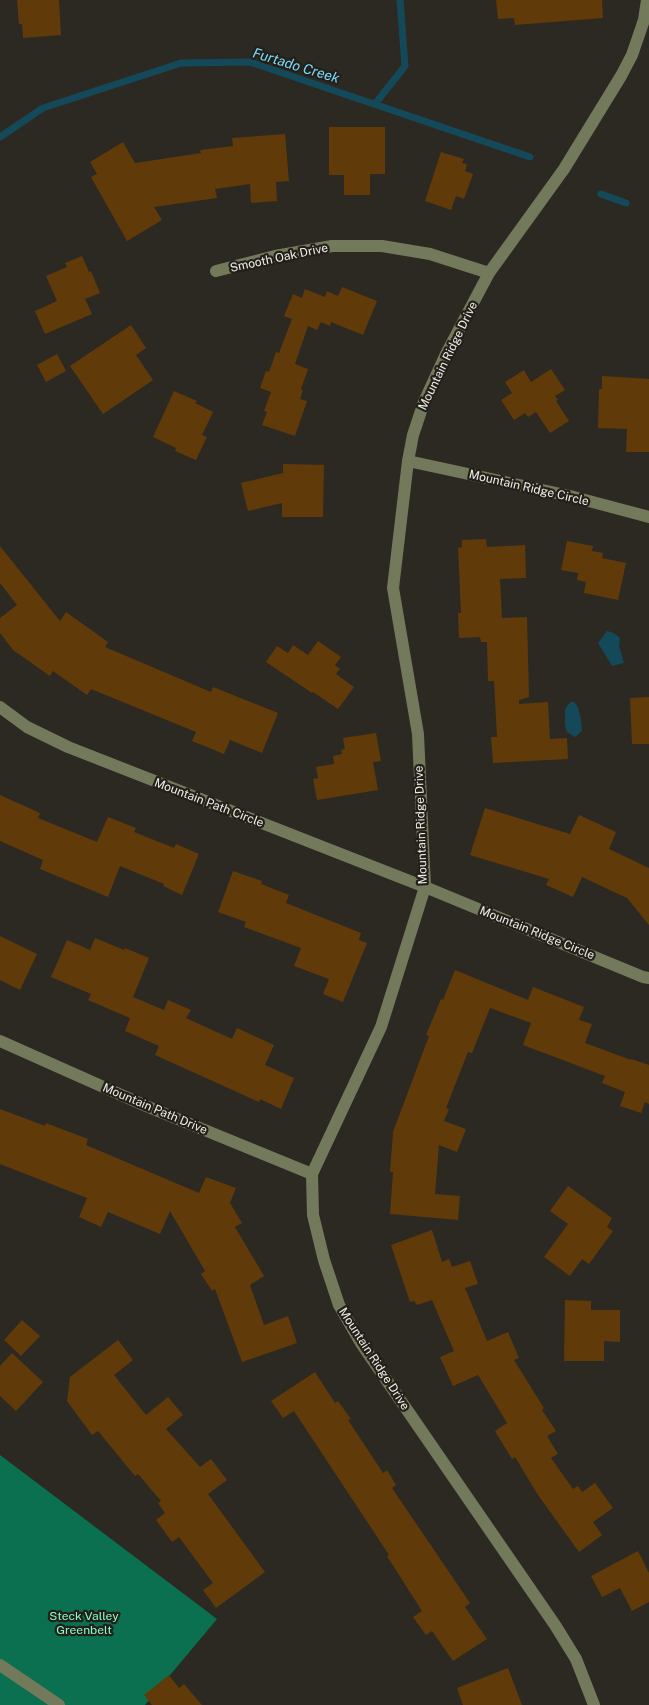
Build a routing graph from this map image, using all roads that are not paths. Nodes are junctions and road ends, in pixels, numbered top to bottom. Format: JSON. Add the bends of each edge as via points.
{"nodes":[{"id":1,"x":648,"y":0,"type":"edge"},
{"id":2,"x":216,"y":271,"type":"dead end"},
{"id":3,"x":489,"y":273,"type":"junction"},
{"id":4,"x":408,"y":461,"type":"junction"},
{"id":5,"x":649,"y":517,"type":"edge"},
{"id":6,"x":0,"y":707,"type":"edge"},
{"id":7,"x":425,"y":887,"type":"junction"},
{"id":8,"x":649,"y":978,"type":"edge"},
{"id":9,"x":0,"y":1041,"type":"edge"},
{"id":10,"x":312,"y":1174,"type":"junction"},
{"id":11,"x":0,"y":1665,"type":"edge"},
{"id":12,"x":59,"y":1705,"type":"edge"},
{"id":13,"x":594,"y":1705,"type":"edge"}],
"edges":[{"from":1,"to":3,"type":"street","name":"Mountain Ridge Drive","via":[[632,55],[621,76],[564,169]]},
{"from":2,"to":3,"type":"street","name":"Smooth Oak Drive","via":[[332,246],[382,246],[430,254]]},
{"from":3,"to":4,"type":"street","name":"Mountain Ridge Drive","via":[[424,402]]},
{"from":4,"to":5,"type":"street","name":"Mountain Ridge Circle","via":[[570,496]]},
{"from":4,"to":7,"type":"street","name":"Mountain Ridge Drive","via":[[393,588],[418,734]]},
{"from":6,"to":7,"type":"street","name":"Mountain Path Circle","via":[[27,727],[68,747]]},
{"from":7,"to":8,"type":"street","name":"Mountain Ridge Circle"},
{"from":7,"to":10,"type":"street","name":"Mountain Ridge Drive","via":[[381,1026]]},
{"from":9,"to":10,"type":"street","name":"Mountain Path Drive","via":[[146,1106]]},
{"from":10,"to":13,"type":"street","name":"Mountain Ridge Drive","via":[[313,1215],[339,1305],[555,1625],[576,1659]]},
{"from":11,"to":12,"type":"street"}]}
